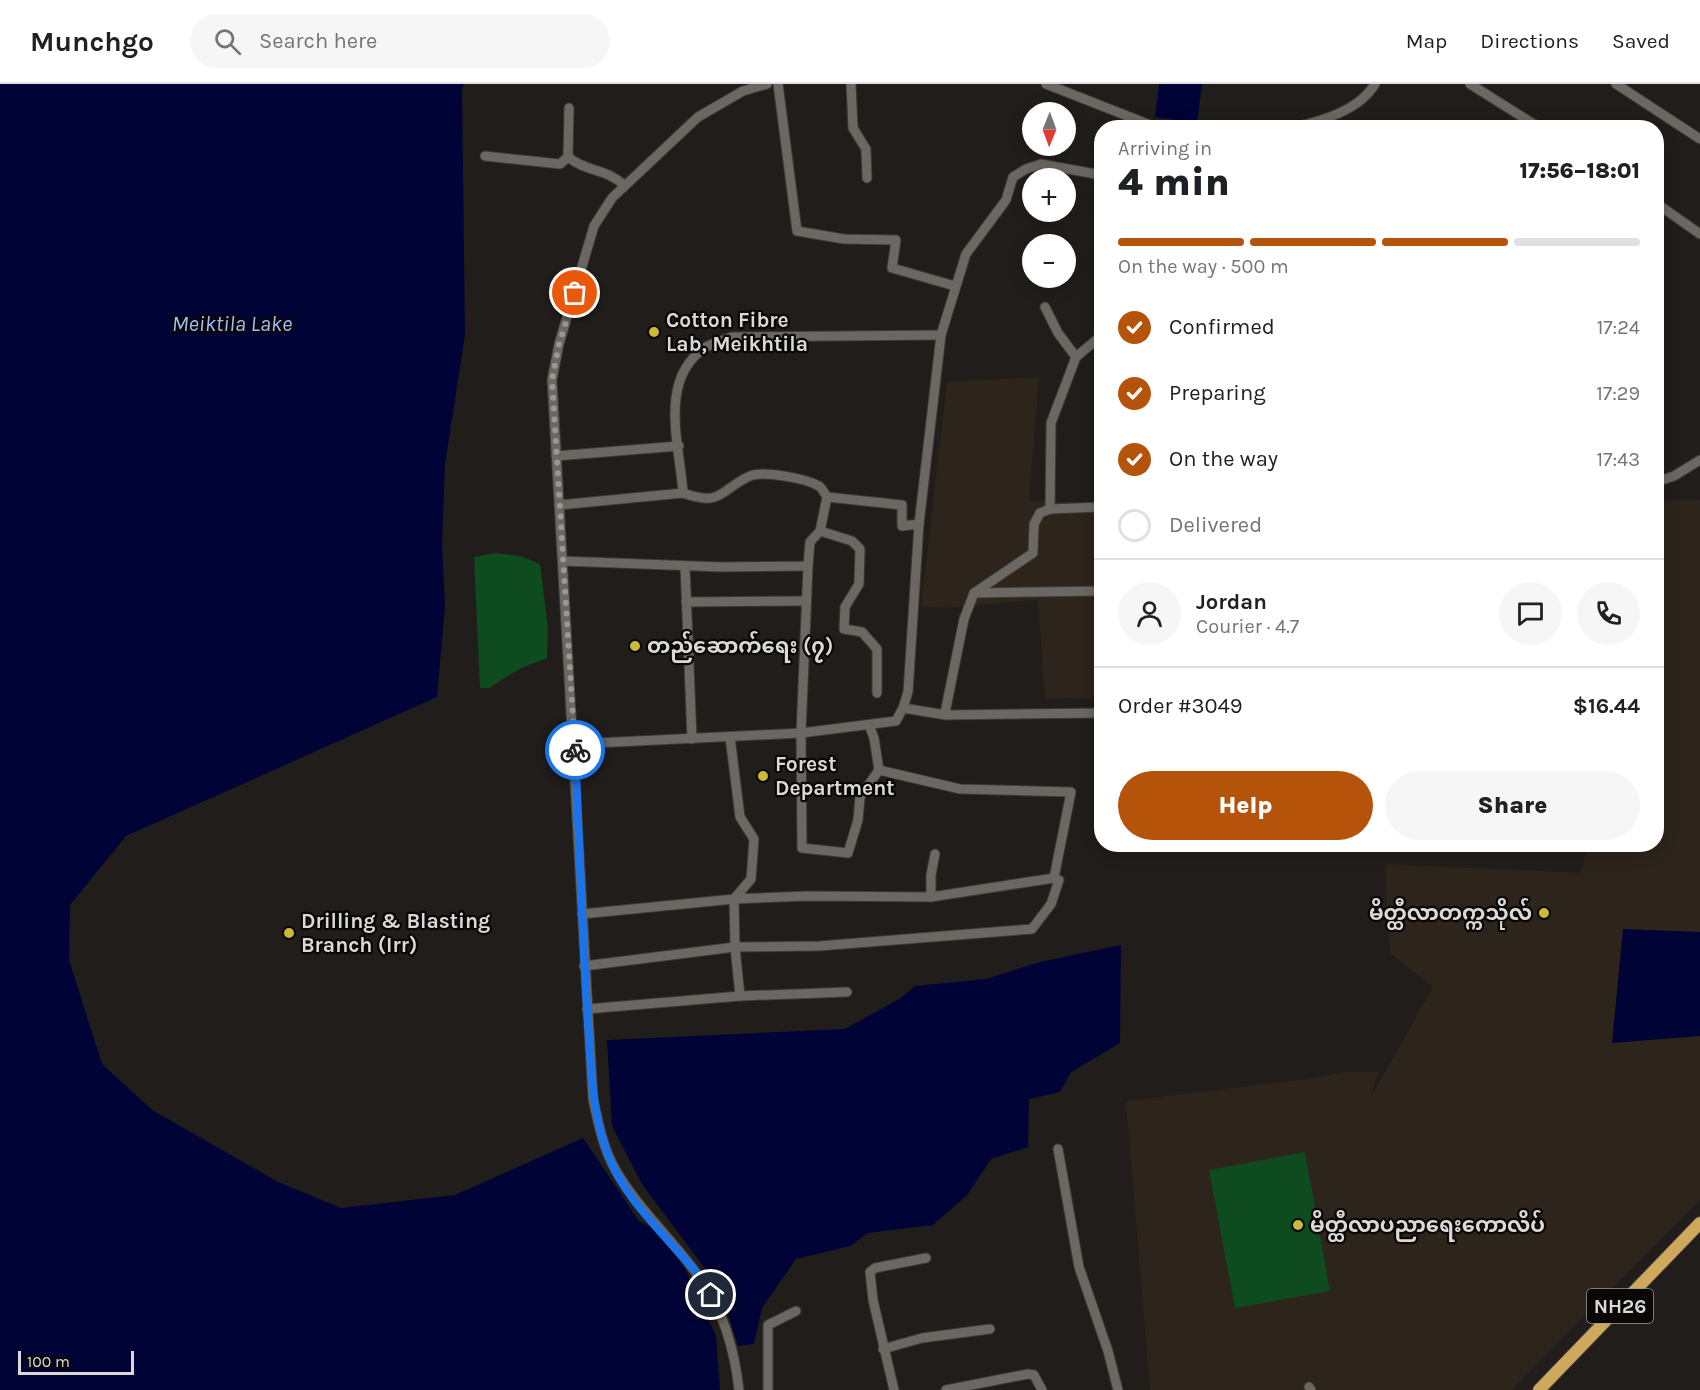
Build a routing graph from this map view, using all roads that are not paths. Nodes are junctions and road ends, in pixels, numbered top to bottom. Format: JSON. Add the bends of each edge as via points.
{"nodes":[{"id":1,"x":767,"y":84,"type":"edge"},
{"id":2,"x":778,"y":84,"type":"edge"},
{"id":3,"x":851,"y":84,"type":"edge"},
{"id":4,"x":1046,"y":84,"type":"edge"},
{"id":5,"x":1375,"y":84,"type":"edge"},
{"id":6,"x":1470,"y":84,"type":"edge"},
{"id":7,"x":1616,"y":84,"type":"edge"},
{"id":8,"x":569,"y":108,"type":"dead end"},
{"id":9,"x":1138,"y":120,"type":"edge"},
{"id":10,"x":1324,"y":120,"type":"edge"},
{"id":11,"x":1527,"y":120,"type":"edge"},
{"id":12,"x":1700,"y":139,"type":"edge"},
{"id":13,"x":485,"y":156,"type":"dead end"},
{"id":14,"x":568,"y":156,"type":"junction"},
{"id":15,"x":1094,"y":174,"type":"edge"},
{"id":16,"x":867,"y":178,"type":"dead end"},
{"id":17,"x":624,"y":185,"type":"junction"},
{"id":18,"x":1664,"y":209,"type":"edge"},
{"id":19,"x":1700,"y":234,"type":"edge"},
{"id":20,"x":955,"y":286,"type":"junction"},
{"id":21,"x":1045,"y":307,"type":"dead end"},
{"id":22,"x":940,"y":335,"type":"junction"},
{"id":23,"x":1094,"y":342,"type":"edge"},
{"id":24,"x":1076,"y":357,"type":"junction"},
{"id":25,"x":679,"y":446,"type":"junction"},
{"id":26,"x":556,"y":456,"type":"junction"},
{"id":27,"x":1700,"y":460,"type":"edge"},
{"id":28,"x":1664,"y":479,"type":"edge"},
{"id":29,"x":683,"y":494,"type":"junction"},
{"id":30,"x":828,"y":497,"type":"junction"},
{"id":31,"x":559,"y":505,"type":"junction"},
{"id":32,"x":1094,"y":507,"type":"edge"},
{"id":33,"x":1050,"y":509,"type":"junction"},
{"id":34,"x":919,"y":524,"type":"junction"},
{"id":35,"x":820,"y":531,"type":"junction"},
{"id":36,"x":564,"y":561,"type":"junction"},
{"id":37,"x":685,"y":566,"type":"junction"},
{"id":38,"x":808,"y":566,"type":"junction"},
{"id":39,"x":1094,"y":591,"type":"edge"},
{"id":40,"x":974,"y":593,"type":"junction"},
{"id":41,"x":806,"y":601,"type":"junction"},
{"id":42,"x":686,"y":602,"type":"junction"},
{"id":43,"x":877,"y":693,"type":"dead end"},
{"id":44,"x":903,"y":708,"type":"junction"},
{"id":45,"x":945,"y":713,"type":"junction"},
{"id":46,"x":1094,"y":713,"type":"edge"},
{"id":47,"x":869,"y":726,"type":"junction"},
{"id":48,"x":801,"y":733,"type":"junction"},
{"id":49,"x":730,"y":737,"type":"junction"},
{"id":50,"x":692,"y":739,"type":"junction"},
{"id":51,"x":575,"y":761,"type":"junction"},
{"id":52,"x":879,"y":770,"type":"junction"},
{"id":53,"x":935,"y":854,"type":"dead end"},
{"id":54,"x":1054,"y":878,"type":"junction"},
{"id":55,"x":931,"y":897,"type":"junction"},
{"id":56,"x":734,"y":899,"type":"junction"},
{"id":57,"x":582,"y":914,"type":"junction"},
{"id":58,"x":735,"y":947,"type":"junction"},
{"id":59,"x":584,"y":966,"type":"junction"},
{"id":60,"x":847,"y":992,"type":"dead end"},
{"id":61,"x":740,"y":996,"type":"junction"},
{"id":62,"x":587,"y":1009,"type":"junction"},
{"id":63,"x":1058,"y":1149,"type":"dead end"},
{"id":64,"x":1700,"y":1223,"type":"edge"},
{"id":65,"x":927,"y":1258,"type":"dead end"},
{"id":66,"x":796,"y":1311,"type":"dead end"},
{"id":67,"x":990,"y":1329,"type":"dead end"},
{"id":68,"x":884,"y":1348,"type":"junction"},
{"id":69,"x":739,"y":1390,"type":"edge"},
{"id":70,"x":768,"y":1390,"type":"edge"},
{"id":71,"x":894,"y":1390,"type":"edge"},
{"id":72,"x":946,"y":1390,"type":"edge"},
{"id":73,"x":1042,"y":1390,"type":"edge"},
{"id":74,"x":1118,"y":1390,"type":"edge"},
{"id":75,"x":1539,"y":1390,"type":"edge"}],
"edges":[{"from":1,"to":17,"type":"street","via":[[743,91],[698,117]]},
{"from":2,"to":20,"type":"street","via":[[797,231],[844,239],[896,240],[892,268]]},
{"from":3,"to":16,"type":"street","via":[[853,128],[866,149]]},
{"from":4,"to":9,"type":"street"},
{"from":5,"to":10,"type":"street","via":[[1367,97]]},
{"from":6,"to":11,"type":"street"},
{"from":7,"to":12,"type":"street"},
{"from":8,"to":14,"type":"street"},
{"from":13,"to":14,"type":"street","via":[[560,164]]},
{"from":14,"to":17,"type":"street","via":[[577,164],[611,173]]},
{"from":15,"to":20,"type":"street","via":[[1041,164],[1015,176],[1006,200],[966,255]]},
{"from":17,"to":26,"type":"street","via":[[594,226],[559,344],[552,380]]},
{"from":18,"to":19,"type":"street"},
{"from":20,"to":22,"type":"street"},
{"from":21,"to":24,"type":"street"},
{"from":22,"to":25,"type":"street","via":[[732,338],[706,347],[688,364],[676,388]]},
{"from":22,"to":34,"type":"street"},
{"from":23,"to":24,"type":"street"},
{"from":24,"to":33,"type":"street","via":[[1051,423]]},
{"from":25,"to":26,"type":"street"},
{"from":25,"to":29,"type":"street"},
{"from":26,"to":31,"type":"street"},
{"from":27,"to":28,"type":"street"},
{"from":29,"to":30,"type":"street","via":[[701,500],[721,497],[753,475],[779,475],[820,486]]},
{"from":29,"to":31,"type":"street"},
{"from":30,"to":34,"type":"street","via":[[902,505],[902,526]]},
{"from":30,"to":35,"type":"street"},
{"from":31,"to":36,"type":"street"},
{"from":32,"to":33,"type":"street"},
{"from":33,"to":40,"type":"street","via":[[1040,513],[1034,524],[1033,554]]},
{"from":34,"to":44,"type":"street","via":[[908,692]]},
{"from":35,"to":38,"type":"street","via":[[810,542]]},
{"from":35,"to":43,"type":"street","via":[[852,541],[860,549],[859,584],[845,607],[844,629],[862,632],[877,649]]},
{"from":36,"to":37,"type":"street"},
{"from":36,"to":51,"type":"street"},
{"from":37,"to":38,"type":"street"},
{"from":37,"to":42,"type":"street"},
{"from":38,"to":41,"type":"street"},
{"from":39,"to":40,"type":"street"},
{"from":40,"to":45,"type":"street","via":[[964,619]]},
{"from":41,"to":42,"type":"street"},
{"from":41,"to":48,"type":"street"},
{"from":42,"to":50,"type":"street"},
{"from":44,"to":45,"type":"street"},
{"from":44,"to":47,"type":"street","via":[[896,721]]},
{"from":45,"to":46,"type":"street"},
{"from":47,"to":48,"type":"street"},
{"from":47,"to":52,"type":"street"},
{"from":48,"to":49,"type":"street"},
{"from":48,"to":52,"type":"street","via":[[802,848],[848,853],[860,797]]},
{"from":49,"to":50,"type":"street"},
{"from":49,"to":56,"type":"street","via":[[740,817],[754,839],[751,879]]},
{"from":50,"to":51,"type":"street","via":[[596,743]]},
{"from":51,"to":57,"type":"street"},
{"from":52,"to":54,"type":"street","via":[[960,789],[1071,792]]},
{"from":53,"to":55,"type":"street"},
{"from":54,"to":55,"type":"street"},
{"from":54,"to":58,"type":"street","via":[[1059,880],[1051,904],[1032,929],[819,946]]},
{"from":55,"to":56,"type":"street"},
{"from":56,"to":57,"type":"street"},
{"from":56,"to":58,"type":"street"},
{"from":57,"to":59,"type":"street"},
{"from":58,"to":59,"type":"street"},
{"from":58,"to":61,"type":"street"},
{"from":59,"to":62,"type":"street"},
{"from":60,"to":61,"type":"street"},
{"from":61,"to":62,"type":"street"},
{"from":62,"to":69,"type":"street","via":[[593,1099],[607,1153],[636,1201],[691,1265],[711,1295],[728,1337]]},
{"from":63,"to":74,"type":"street","via":[[1079,1267]]},
{"from":64,"to":75,"type":"highway","number":"NH26"},
{"from":65,"to":68,"type":"street","via":[[870,1272]]},
{"from":66,"to":70,"type":"street","via":[[768,1325]]},
{"from":67,"to":68,"type":"street","via":[[922,1338]]},
{"from":68,"to":71,"type":"street"},
{"from":72,"to":73,"type":"street","via":[[1028,1374],[1034,1375]]}]}
